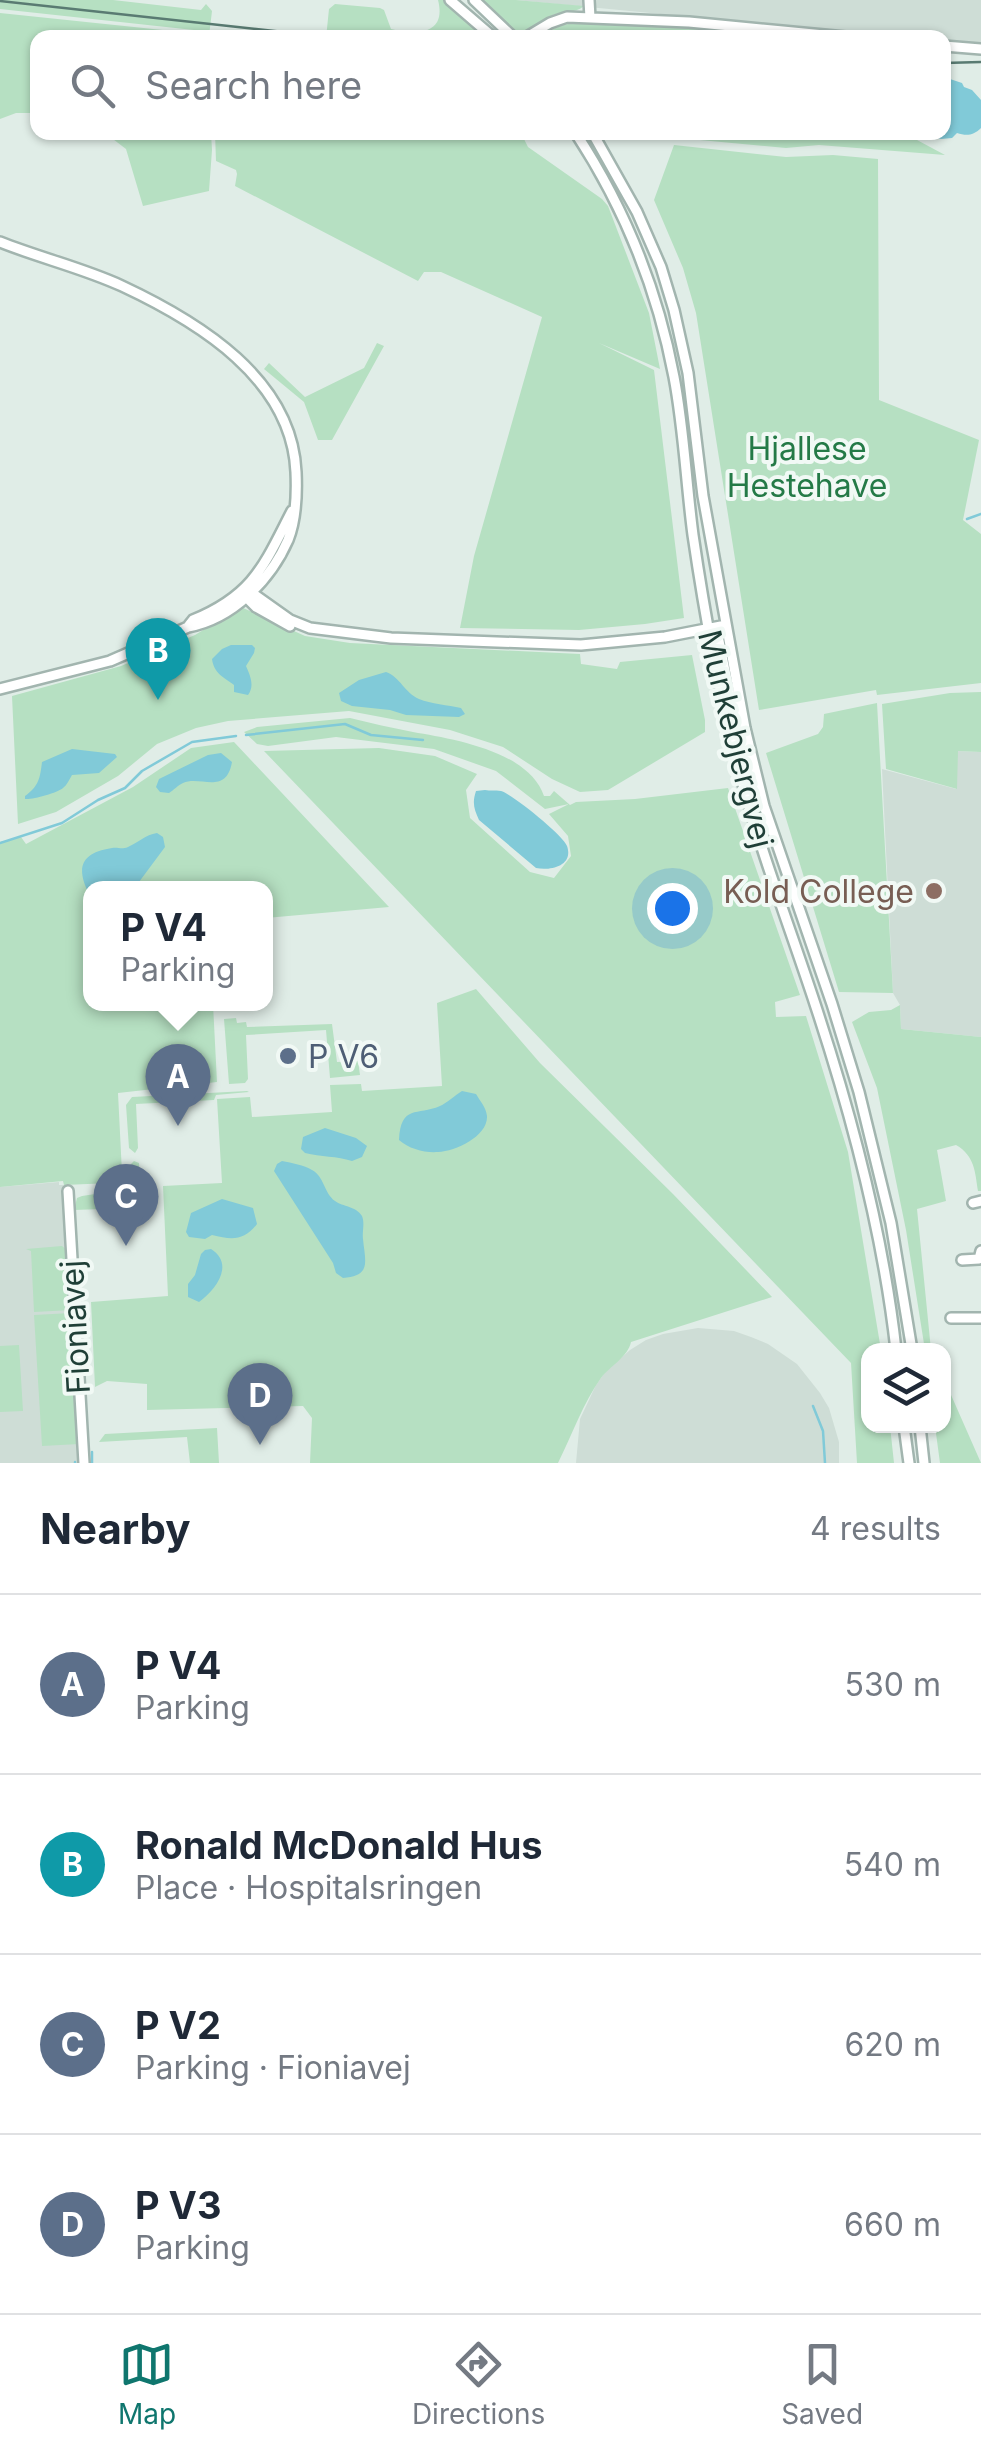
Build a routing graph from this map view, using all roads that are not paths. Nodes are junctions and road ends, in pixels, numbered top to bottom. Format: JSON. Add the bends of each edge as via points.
{"nodes":[{"id":1,"x":450,"y":0,"type":"edge"},
{"id":2,"x":474,"y":0,"type":"edge"},
{"id":3,"x":589,"y":0,"type":"edge"},
{"id":4,"x":590,"y":18,"type":"junction"},
{"id":5,"x":543,"y":26,"type":"junction"},
{"id":6,"x":485,"y":30,"type":"edge"},
{"id":7,"x":506,"y":30,"type":"edge"},
{"id":8,"x":537,"y":30,"type":"edge"},
{"id":9,"x":540,"y":30,"type":"edge"},
{"id":10,"x":772,"y":30,"type":"edge"},
{"id":11,"x":951,"y":47,"type":"edge"},
{"id":12,"x":981,"y":49,"type":"edge"},
{"id":13,"x":579,"y":140,"type":"edge"},
{"id":14,"x":597,"y":140,"type":"edge"},
{"id":15,"x":0,"y":244,"type":"edge"},
{"id":16,"x":293,"y":508,"type":"junction"},
{"id":17,"x":279,"y":557,"type":"junction"},
{"id":18,"x":247,"y":594,"type":"junction"},
{"id":19,"x":726,"y":625,"type":"junction"},
{"id":20,"x":707,"y":630,"type":"junction"},
{"id":21,"x":331,"y":632,"type":"junction"},
{"id":22,"x":0,"y":689,"type":"edge"},
{"id":23,"x":774,"y":834,"type":"junction"},
{"id":24,"x":68,"y":1190,"type":"dead end"},
{"id":25,"x":981,"y":1250,"type":"edge"},
{"id":26,"x":962,"y":1260,"type":"dead end"},
{"id":27,"x":952,"y":1318,"type":"dead end"},
{"id":28,"x":981,"y":1318,"type":"edge"},
{"id":29,"x":895,"y":1343,"type":"edge"},
{"id":30,"x":911,"y":1343,"type":"edge"},
{"id":31,"x":905,"y":1433,"type":"edge"},
{"id":32,"x":921,"y":1433,"type":"edge"},
{"id":33,"x":84,"y":1463,"type":"edge"},
{"id":34,"x":909,"y":1463,"type":"edge"},
{"id":35,"x":924,"y":1463,"type":"edge"}],
"edges":[{"from":1,"to":6,"type":"street"},
{"from":2,"to":7,"type":"street"},
{"from":3,"to":4,"type":"street"},
{"from":4,"to":5,"type":"street"},
{"from":4,"to":10,"type":"street"},
{"from":5,"to":8,"type":"street"},
{"from":5,"to":9,"type":"street"},
{"from":11,"to":12,"type":"street"},
{"from":13,"to":20,"type":"street","name":"Munkebjergvej","via":[[624,220],[663,328]]},
{"from":14,"to":19,"type":"street","name":"Munkebjergvej","via":[[638,212],[674,310]]},
{"from":15,"to":16,"type":"street","via":[[120,285],[176,315],[254,374],[292,440]]},
{"from":16,"to":17,"type":"street"},
{"from":16,"to":18,"type":"street"},
{"from":17,"to":18,"type":"street"},
{"from":17,"to":21,"type":"street","via":[[267,599]]},
{"from":18,"to":21,"type":"street","via":[[290,620]]},
{"from":18,"to":22,"type":"street","via":[[218,617],[110,661]]},
{"from":19,"to":20,"type":"street"},
{"from":19,"to":23,"type":"street","name":"Munkebjergvej"},
{"from":20,"to":21,"type":"street","via":[[581,645]]},
{"from":20,"to":23,"type":"street","via":[[718,636],[763,820]]},
{"from":20,"to":29,"type":"street","name":"Munkebjergvej","via":[[757,832],[856,1142]]},
{"from":23,"to":30,"type":"street","name":"Munkebjergvej","via":[[858,1092],[891,1223]]},
{"from":24,"to":33,"type":"street","name":"Fioniavej"},
{"from":25,"to":26,"type":"street","via":[[979,1259]]},
{"from":27,"to":28,"type":"street"},
{"from":31,"to":34,"type":"street"},
{"from":32,"to":35,"type":"street"}]}
